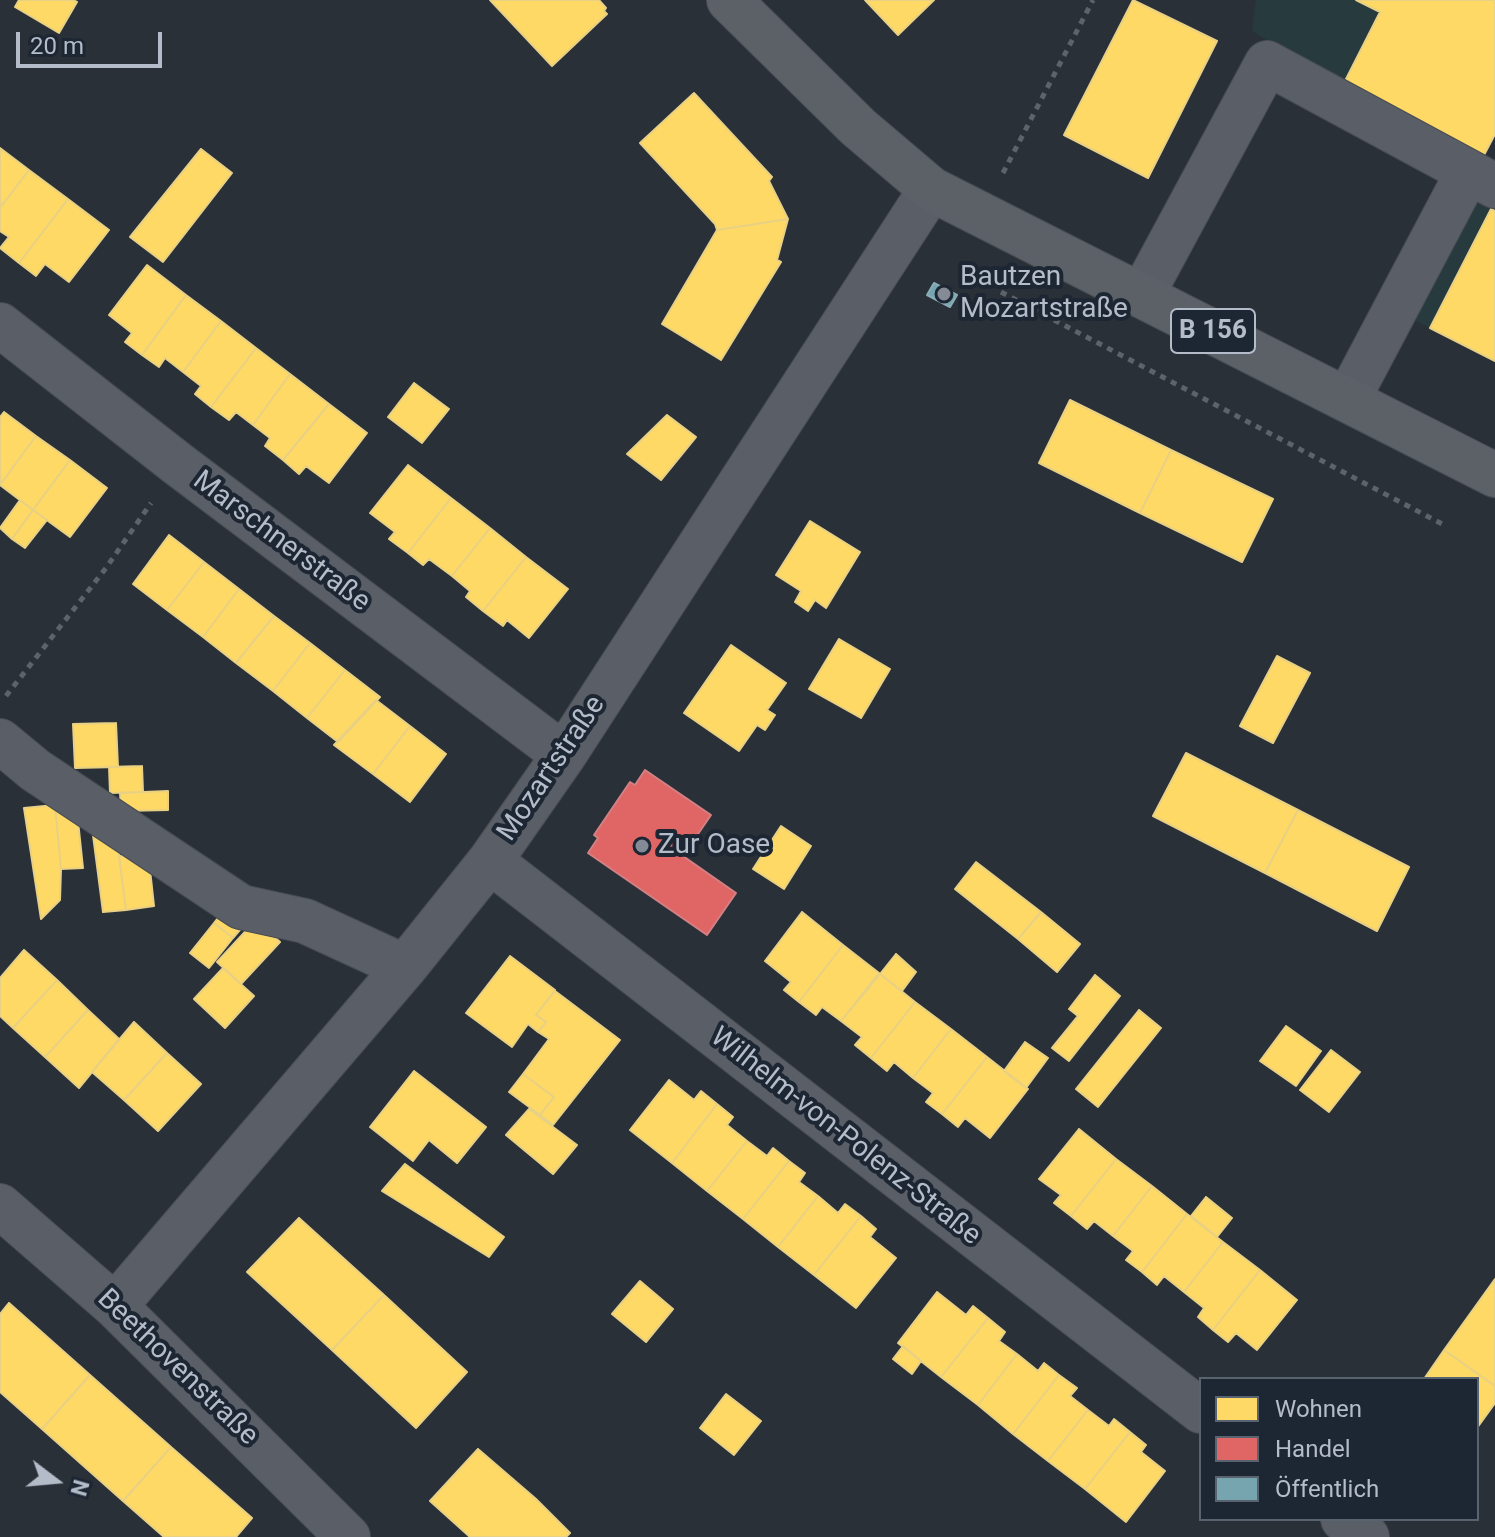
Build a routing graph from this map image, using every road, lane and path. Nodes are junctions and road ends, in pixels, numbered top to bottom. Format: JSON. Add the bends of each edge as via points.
{"nodes":[{"id":1,"x":729,"y":0,"type":"edge"},
{"id":2,"x":1093,"y":0,"type":"edge"},
{"id":3,"x":1482,"y":179,"type":"edge"},
{"id":4,"x":931,"y":189,"type":"junction"},
{"id":5,"x":980,"y":216,"type":"junction"},
{"id":6,"x":1457,"y":251,"type":"dead end"},
{"id":7,"x":1001,"y":292,"type":"dead end"},
{"id":8,"x":1142,"y":295,"type":"junction"},
{"id":9,"x":0,"y":325,"type":"edge"},
{"id":10,"x":1360,"y":406,"type":"junction"},
{"id":11,"x":178,"y":464,"type":"junction"},
{"id":12,"x":1495,"y":475,"type":"edge"},
{"id":13,"x":1444,"y":525,"type":"dead end"},
{"id":14,"x":0,"y":703,"type":"edge"},
{"id":15,"x":0,"y":741,"type":"edge"},
{"id":16,"x":564,"y":755,"type":"junction"},
{"id":17,"x":490,"y":861,"type":"junction"},
{"id":18,"x":405,"y":967,"type":"junction"},
{"id":19,"x":0,"y":1206,"type":"edge"},
{"id":20,"x":115,"y":1306,"type":"junction"},
{"id":21,"x":1199,"y":1409,"type":"edge"},
{"id":22,"x":1346,"y":1521,"type":"edge"},
{"id":23,"x":348,"y":1537,"type":"edge"},
{"id":24,"x":1367,"y":1537,"type":"edge"}],
"edges":[{"from":1,"to":4,"type":"main road","number":"B 156","via":[[858,127]]},
{"from":2,"to":5,"type":"path"},
{"from":3,"to":8,"type":"street","via":[[1378,133],[1259,47]]},
{"from":3,"to":10,"type":"street"},
{"from":4,"to":5,"type":"main road","number":"B 156"},
{"from":4,"to":16,"type":"street","name":"Mozartstraße"},
{"from":5,"to":8,"type":"main road","number":"B 156"},
{"from":6,"to":10,"type":"street"},
{"from":7,"to":13,"type":"path"},
{"from":8,"to":10,"type":"main road","number":"B 156"},
{"from":9,"to":11,"type":"street","name":"Marschnerstraße"},
{"from":10,"to":12,"type":"main road","number":"B 156"},
{"from":11,"to":14,"type":"path","via":[[106,568]]},
{"from":11,"to":16,"type":"street","name":"Marschnerstraße"},
{"from":15,"to":18,"type":"street","via":[[35,770],[241,907],[305,921]]},
{"from":16,"to":17,"type":"street","name":"Mozartstraße"},
{"from":17,"to":18,"type":"street","name":"Mozartstraße"},
{"from":17,"to":21,"type":"street","name":"Wilhelm-von-Polenz-Straße"},
{"from":18,"to":20,"type":"street","name":"Mozartstraße"},
{"from":19,"to":20,"type":"street","name":"Beethovenstraße"},
{"from":20,"to":23,"type":"street","name":"Beethovenstraße"},
{"from":22,"to":24,"type":"street"}]}
